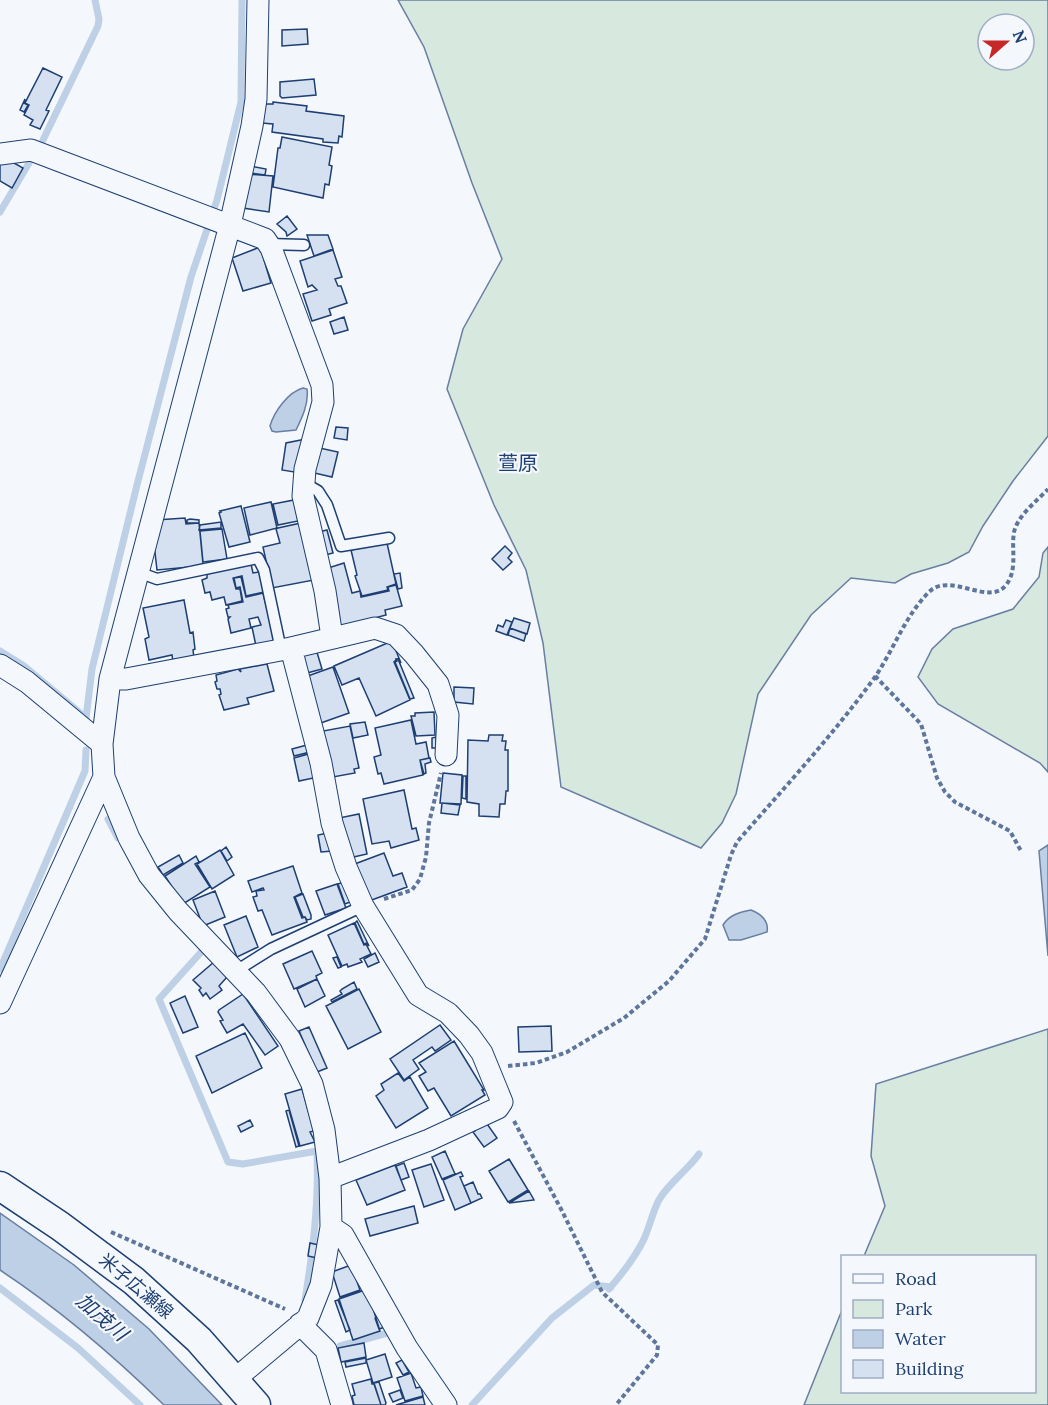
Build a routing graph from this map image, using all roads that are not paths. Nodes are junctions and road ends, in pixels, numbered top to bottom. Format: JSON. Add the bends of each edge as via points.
{"nodes":[{"id":1,"x":258,"y":0,"type":"edge"},
{"id":2,"x":0,"y":154,"type":"edge"},
{"id":3,"x":230,"y":225,"type":"junction"},
{"id":4,"x":268,"y":244,"type":"junction"},
{"id":5,"x":304,"y":245,"type":"dead end"},
{"id":6,"x":304,"y":483,"type":"junction"},
{"id":7,"x":389,"y":538,"type":"dead end"},
{"id":8,"x":138,"y":572,"type":"junction"},
{"id":9,"x":332,"y":637,"type":"junction"},
{"id":10,"x":286,"y":649,"type":"junction"},
{"id":11,"x":0,"y":665,"type":"edge"},
{"id":12,"x":110,"y":679,"type":"junction"},
{"id":13,"x":102,"y":744,"type":"junction"},
{"id":14,"x":446,"y":755,"type":"road end"},
{"id":15,"x":104,"y":777,"type":"junction"},
{"id":16,"x":363,"y":906,"type":"junction"},
{"id":17,"x":236,"y":971,"type":"junction"},
{"id":18,"x":0,"y":1004,"type":"edge"},
{"id":19,"x":330,"y":1178,"type":"junction"},
{"id":20,"x":0,"y":1186,"type":"edge"},
{"id":21,"x":331,"y":1227,"type":"junction"},
{"id":22,"x":304,"y":1321,"type":"junction"},
{"id":23,"x":234,"y":1380,"type":"junction"},
{"id":24,"x":256,"y":1405,"type":"edge"},
{"id":25,"x":342,"y":1405,"type":"edge"},
{"id":26,"x":446,"y":1405,"type":"edge"}],
"edges":[{"from":1,"to":3,"type":"street","via":[[256,99]]},
{"from":2,"to":3,"type":"street","via":[[31,150]]},
{"from":3,"to":4,"type":"street","via":[[265,239]]},
{"from":3,"to":8,"type":"street"},
{"from":4,"to":5,"type":"lane"},
{"from":4,"to":6,"type":"street","via":[[322,385],[323,402]]},
{"from":6,"to":7,"type":"lane","via":[[318,491],[327,505],[341,546]]},
{"from":6,"to":9,"type":"street"},
{"from":8,"to":10,"type":"lane","via":[[157,579],[258,558]]},
{"from":8,"to":12,"type":"street"},
{"from":9,"to":10,"type":"street"},
{"from":9,"to":14,"type":"street","via":[[375,628],[402,641],[438,684],[448,715]]},
{"from":10,"to":12,"type":"street"},
{"from":10,"to":16,"type":"street","via":[[321,763],[332,823]]},
{"from":11,"to":13,"type":"street","via":[[27,682]]},
{"from":12,"to":13,"type":"street"},
{"from":13,"to":15,"type":"street"},
{"from":15,"to":17,"type":"street","via":[[149,875]]},
{"from":15,"to":18,"type":"street"},
{"from":16,"to":17,"type":"lane","via":[[271,949]]},
{"from":16,"to":19,"type":"street","via":[[418,994],[448,1013],[482,1053],[502,1102],[498,1108],[429,1140]]},
{"from":17,"to":19,"type":"street","via":[[290,1039],[312,1084],[324,1130]]},
{"from":19,"to":21,"type":"street"},
{"from":20,"to":23,"type":"main road","name":"米子広瀬線","via":[[134,1281],[199,1340]]},
{"from":21,"to":22,"type":"street","via":[[321,1285]]},
{"from":21,"to":26,"type":"street","via":[[343,1235],[407,1348]]},
{"from":22,"to":23,"type":"street"},
{"from":22,"to":25,"type":"street","via":[[326,1350]]},
{"from":23,"to":24,"type":"main road","name":"米子広瀬線"}]}
